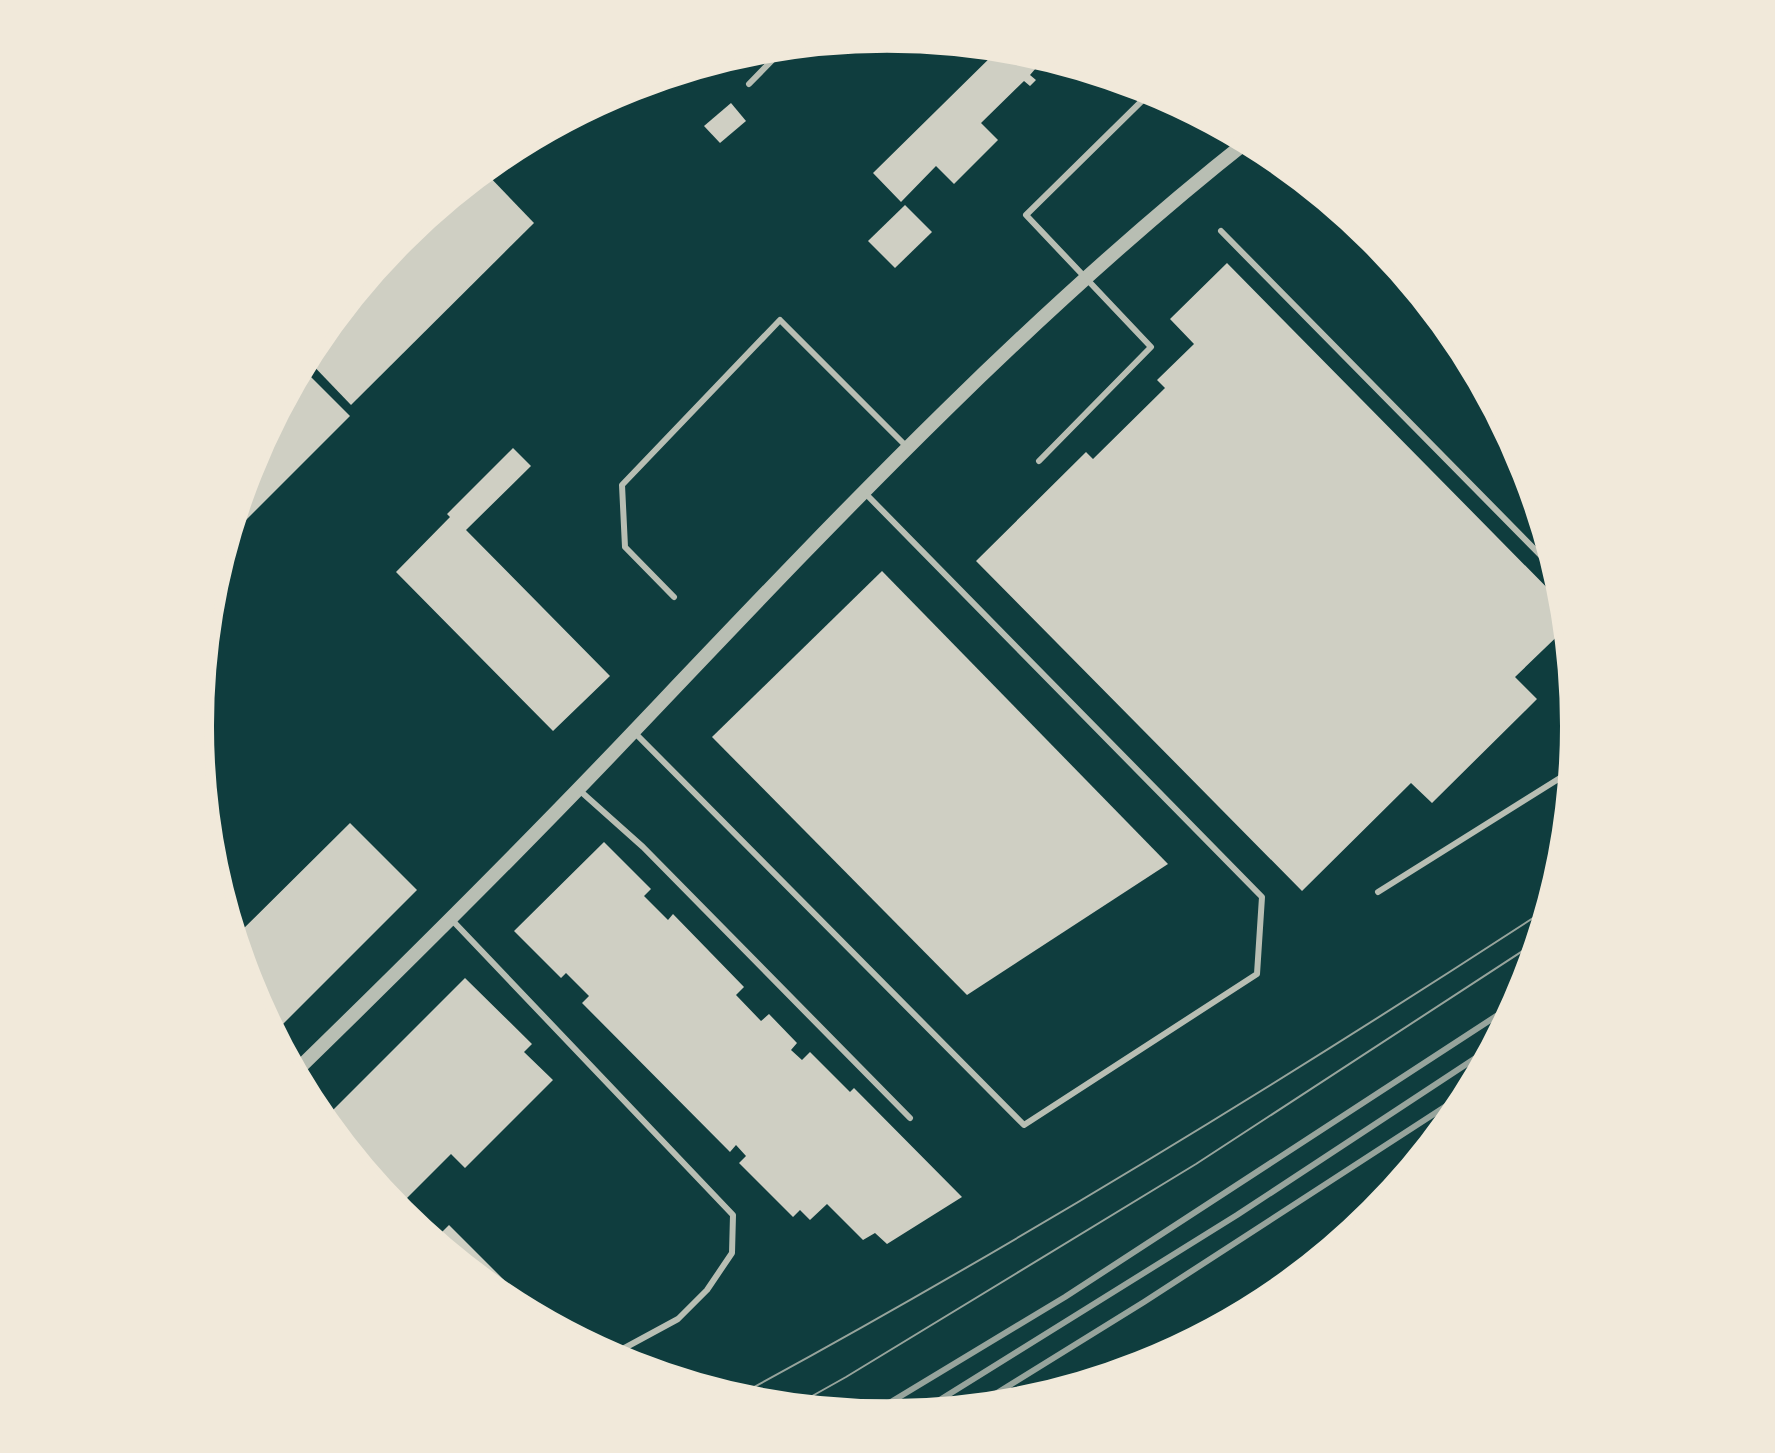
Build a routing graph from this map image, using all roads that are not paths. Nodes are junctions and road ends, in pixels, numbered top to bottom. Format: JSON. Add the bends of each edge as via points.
{"nodes":[{"id":1,"x":774,"y":58,"type":"edge"},
{"id":2,"x":749,"y":84,"type":"dead end"},
{"id":3,"x":1144,"y":99,"type":"edge"},
{"id":4,"x":1240,"y":147,"type":"edge"},
{"id":5,"x":1221,"y":231,"type":"dead end"},
{"id":6,"x":1083,"y":278,"type":"junction"},
{"id":7,"x":908,"y":448,"type":"junction"},
{"id":8,"x":1039,"y":461,"type":"dead end"},
{"id":9,"x":864,"y":492,"type":"junction"},
{"id":10,"x":1545,"y":560,"type":"edge"},
{"id":11,"x":674,"y":597,"type":"dead end"},
{"id":12,"x":634,"y":732,"type":"junction"},
{"id":13,"x":1565,"y":775,"type":"edge"},
{"id":14,"x":578,"y":789,"type":"junction"},
{"id":15,"x":1378,"y":892,"type":"dead end"},
{"id":16,"x":451,"y":919,"type":"junction"},
{"id":17,"x":300,"y":1067,"type":"edge"},
{"id":18,"x":910,"y":1118,"type":"dead end"},
{"id":19,"x":621,"y":1350,"type":"edge"}],
"edges":[{"from":1,"to":2,"type":"lane"},
{"from":3,"to":6,"type":"lane","via":[[1026,215]]},
{"from":4,"to":6,"type":"street"},
{"from":5,"to":10,"type":"lane"},
{"from":6,"to":7,"type":"street"},
{"from":6,"to":8,"type":"lane","via":[[1151,347]]},
{"from":7,"to":9,"type":"street"},
{"from":7,"to":11,"type":"lane","via":[[780,320],[622,485],[625,547]]},
{"from":9,"to":12,"type":"street"},
{"from":9,"to":12,"type":"lane","via":[[1262,897],[1257,974],[1024,1125]]},
{"from":12,"to":14,"type":"street"},
{"from":13,"to":15,"type":"lane"},
{"from":14,"to":16,"type":"street"},
{"from":14,"to":18,"type":"lane","via":[[643,847]]},
{"from":16,"to":17,"type":"street"},
{"from":16,"to":19,"type":"lane","via":[[733,1215],[732,1253],[707,1290],[678,1319]]}]}
